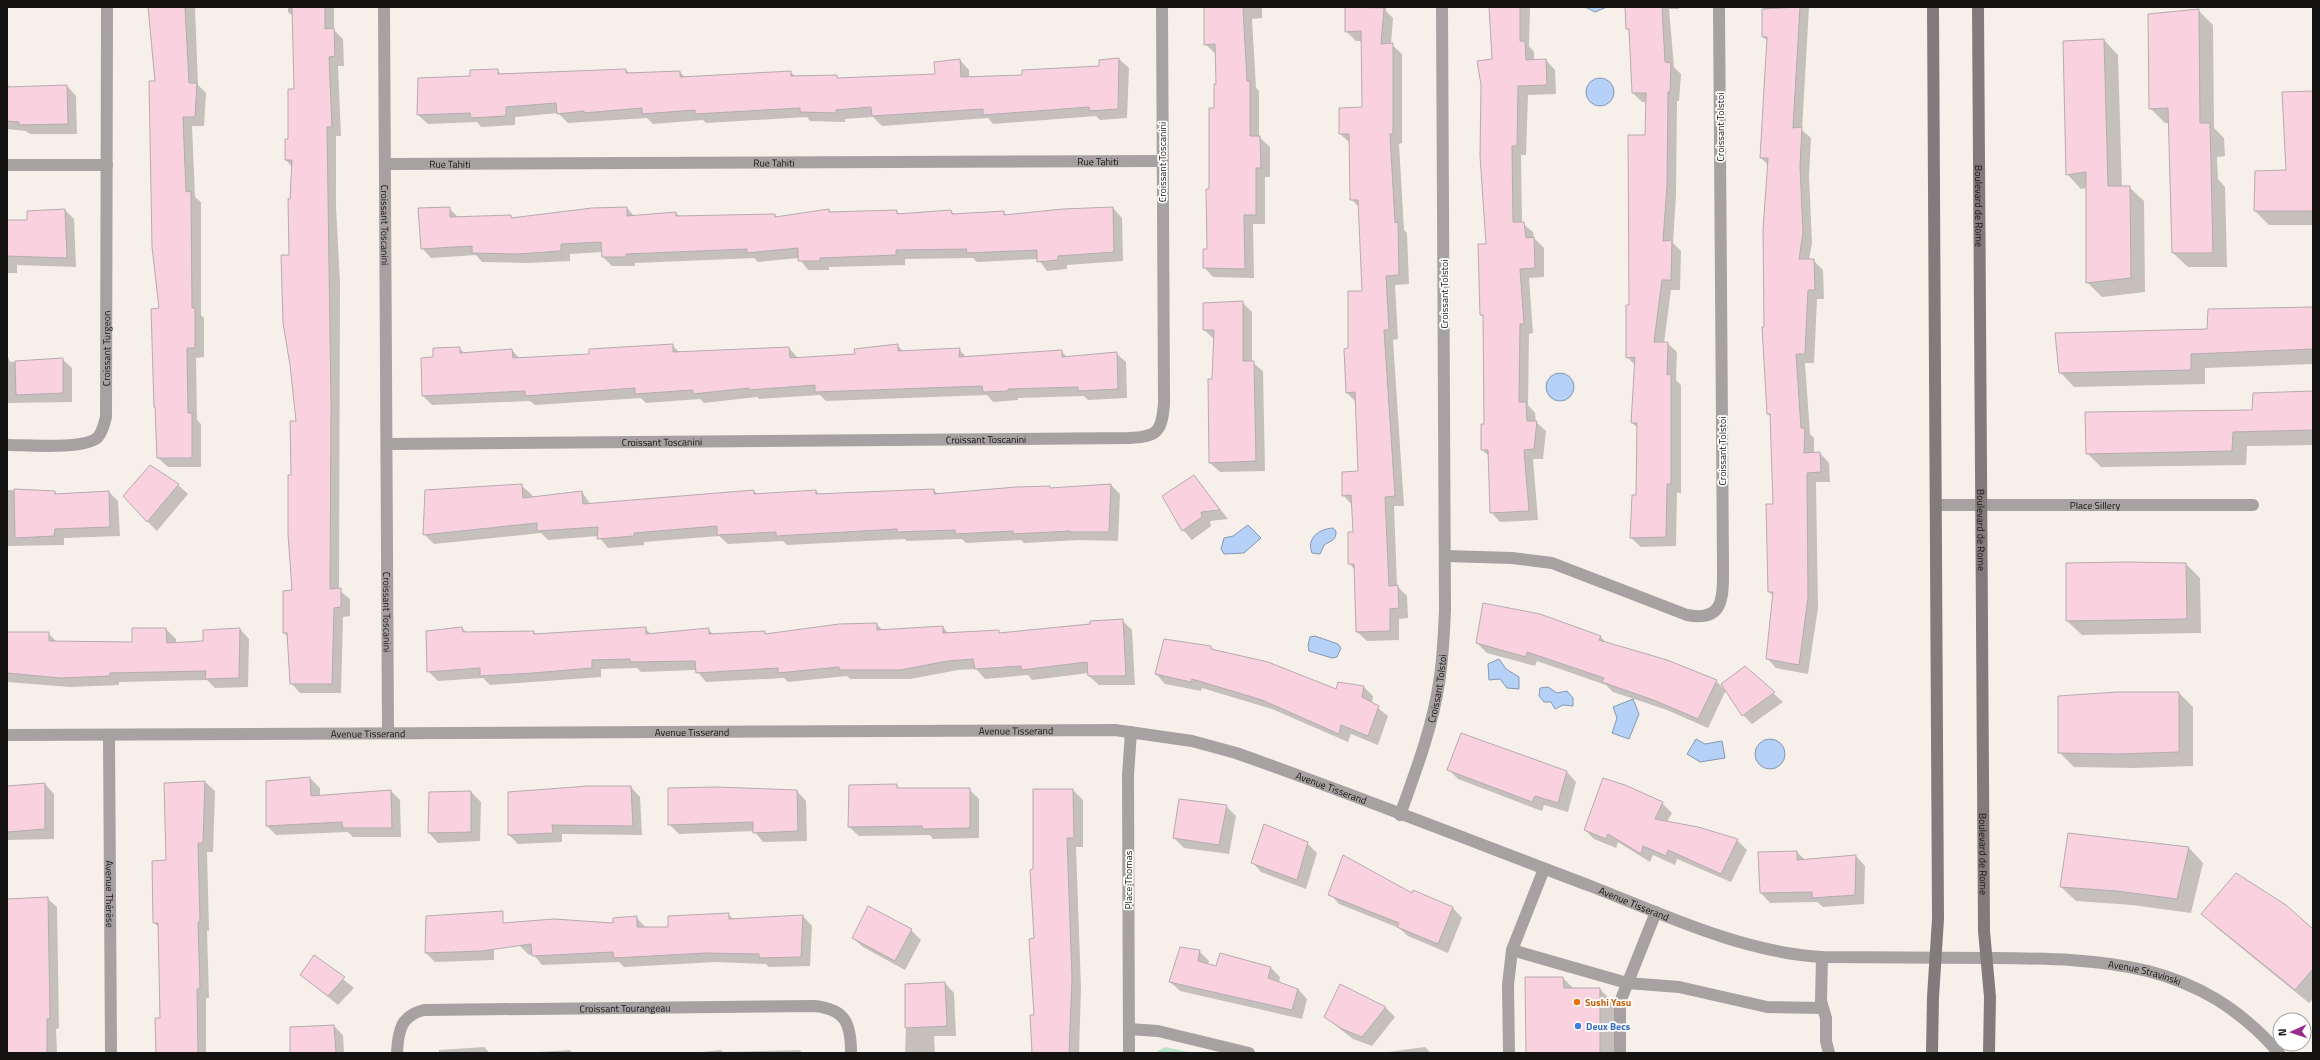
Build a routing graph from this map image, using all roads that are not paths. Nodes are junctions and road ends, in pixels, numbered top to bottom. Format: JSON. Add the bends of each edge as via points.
{"nodes":[{"id":1,"x":107,"y":7,"type":"edge"},
{"id":2,"x":384,"y":7,"type":"edge"},
{"id":3,"x":1162,"y":7,"type":"edge"},
{"id":4,"x":1442,"y":7,"type":"edge"},
{"id":5,"x":1719,"y":7,"type":"edge"},
{"id":6,"x":1933,"y":7,"type":"edge"},
{"id":7,"x":1978,"y":7,"type":"edge"},
{"id":8,"x":1162,"y":161,"type":"junction"},
{"id":9,"x":386,"y":164,"type":"junction"},
{"id":10,"x":7,"y":165,"type":"edge"},
{"id":11,"x":107,"y":165,"type":"junction"},
{"id":12,"x":387,"y":444,"type":"junction"},
{"id":13,"x":7,"y":445,"type":"edge"},
{"id":14,"x":1936,"y":505,"type":"junction"},
{"id":15,"x":1981,"y":505,"type":"junction"},
{"id":16,"x":2253,"y":505,"type":"dead end"},
{"id":17,"x":1445,"y":556,"type":"junction"},
{"id":18,"x":1131,"y":732,"type":"junction"},
{"id":19,"x":388,"y":733,"type":"junction"},
{"id":20,"x":7,"y":735,"type":"edge"},
{"id":21,"x":109,"y":735,"type":"junction"},
{"id":22,"x":1400,"y":815,"type":"junction"},
{"id":23,"x":1544,"y":869,"type":"junction"},
{"id":24,"x":1656,"y":912,"type":"junction"},
{"id":25,"x":1512,"y":950,"type":"junction"},
{"id":26,"x":1822,"y":957,"type":"junction"},
{"id":27,"x":1935,"y":958,"type":"junction"},
{"id":28,"x":1986,"y":958,"type":"junction"},
{"id":29,"x":1627,"y":983,"type":"junction"},
{"id":30,"x":1823,"y":1008,"type":"junction"},
{"id":31,"x":1128,"y":1029,"type":"junction"},
{"id":32,"x":111,"y":1053,"type":"edge"},
{"id":33,"x":397,"y":1053,"type":"edge"},
{"id":34,"x":851,"y":1053,"type":"edge"},
{"id":35,"x":1129,"y":1053,"type":"edge"},
{"id":36,"x":1249,"y":1053,"type":"edge"},
{"id":37,"x":1509,"y":1053,"type":"edge"},
{"id":38,"x":1620,"y":1053,"type":"edge"},
{"id":39,"x":1829,"y":1053,"type":"edge"},
{"id":40,"x":1932,"y":1053,"type":"edge"},
{"id":41,"x":1989,"y":1053,"type":"edge"},
{"id":42,"x":2278,"y":1053,"type":"edge"}],
"edges":[{"from":1,"to":11,"type":"street","name":"Croissant Turgeon"},
{"from":2,"to":9,"type":"street","name":"Croissant Toscanini"},
{"from":3,"to":8,"type":"street","name":"Croissant Toscanini"},
{"from":4,"to":17,"type":"street","name":"Croissant Tolstoi"},
{"from":5,"to":17,"type":"street","name":"Croissant Tolstoi","via":[[1723,568],[1721,600],[1717,611],[1708,616],[1687,615],[1564,567],[1537,560]]},
{"from":6,"to":14,"type":"main road"},
{"from":7,"to":15,"type":"main road","name":"Boulevard de Rome"},
{"from":8,"to":9,"type":"street","name":"Rue Tahiti"},
{"from":8,"to":12,"type":"street","name":"Croissant Toscanini","via":[[1164,403],[1162,424],[1158,431],[1150,436]]},
{"from":9,"to":12,"type":"street","name":"Croissant Toscanini"},
{"from":10,"to":11,"type":"street"},
{"from":11,"to":13,"type":"street","name":"Croissant Turgeon","via":[[107,398],[103,428],[97,438],[74,445]]},
{"from":12,"to":19,"type":"street","name":"Croissant Toscanini"},
{"from":14,"to":15,"type":"street","name":"Place Sillery"},
{"from":14,"to":27,"type":"main road","via":[[1938,919]]},
{"from":15,"to":16,"type":"street","name":"Place Sillery"},
{"from":15,"to":28,"type":"main road","name":"Boulevard de Rome"},
{"from":17,"to":22,"type":"street","name":"Croissant Tolstoi","via":[[1445,617],[1439,684],[1428,731]]},
{"from":18,"to":19,"type":"street","name":"Avenue Tisserand","via":[[1081,729]]},
{"from":18,"to":22,"type":"street","name":"Avenue Tisserand","via":[[1192,741],[1218,748]]},
{"from":18,"to":31,"type":"street","name":"Place Thomas","via":[[1128,775]]},
{"from":19,"to":21,"type":"street","name":"Avenue Tisserand"},
{"from":20,"to":21,"type":"street","name":"Avenue Tisserand"},
{"from":21,"to":32,"type":"street","name":"Avenue Thérèse"},
{"from":22,"to":23,"type":"street","name":"Avenue Tisserand"},
{"from":23,"to":24,"type":"street","name":"Avenue Tisserand"},
{"from":23,"to":25,"type":"street"},
{"from":24,"to":26,"type":"street","name":"Avenue Tisserand","via":[[1762,948],[1800,956]]},
{"from":24,"to":29,"type":"street"},
{"from":25,"to":29,"type":"street"},
{"from":25,"to":37,"type":"street","via":[[1508,985]]},
{"from":26,"to":27,"type":"street","name":"Avenue Tisserand"},
{"from":26,"to":30,"type":"street"},
{"from":27,"to":28,"type":"street","name":"Avenue Tisserand"},
{"from":27,"to":40,"type":"main road"},
{"from":28,"to":41,"type":"main road","name":"Boulevard de Rome","via":[[1990,997]]},
{"from":28,"to":42,"type":"street","name":"Avenue Stravinski","via":[[2102,961],[2153,972],[2195,989],[2223,1004]]},
{"from":29,"to":30,"type":"street","via":[[1678,988],[1767,1007]]},
{"from":29,"to":38,"type":"street","via":[[1620,1002]]},
{"from":30,"to":39,"type":"street"},
{"from":31,"to":35,"type":"street","name":"Place Thomas"},
{"from":31,"to":36,"type":"street","via":[[1158,1031]]},
{"from":33,"to":34,"type":"street","name":"Croissant Tourangeau","via":[[401,1025],[414,1012],[424,1010],[814,1006],[835,1010],[846,1020],[850,1029]]}]}
